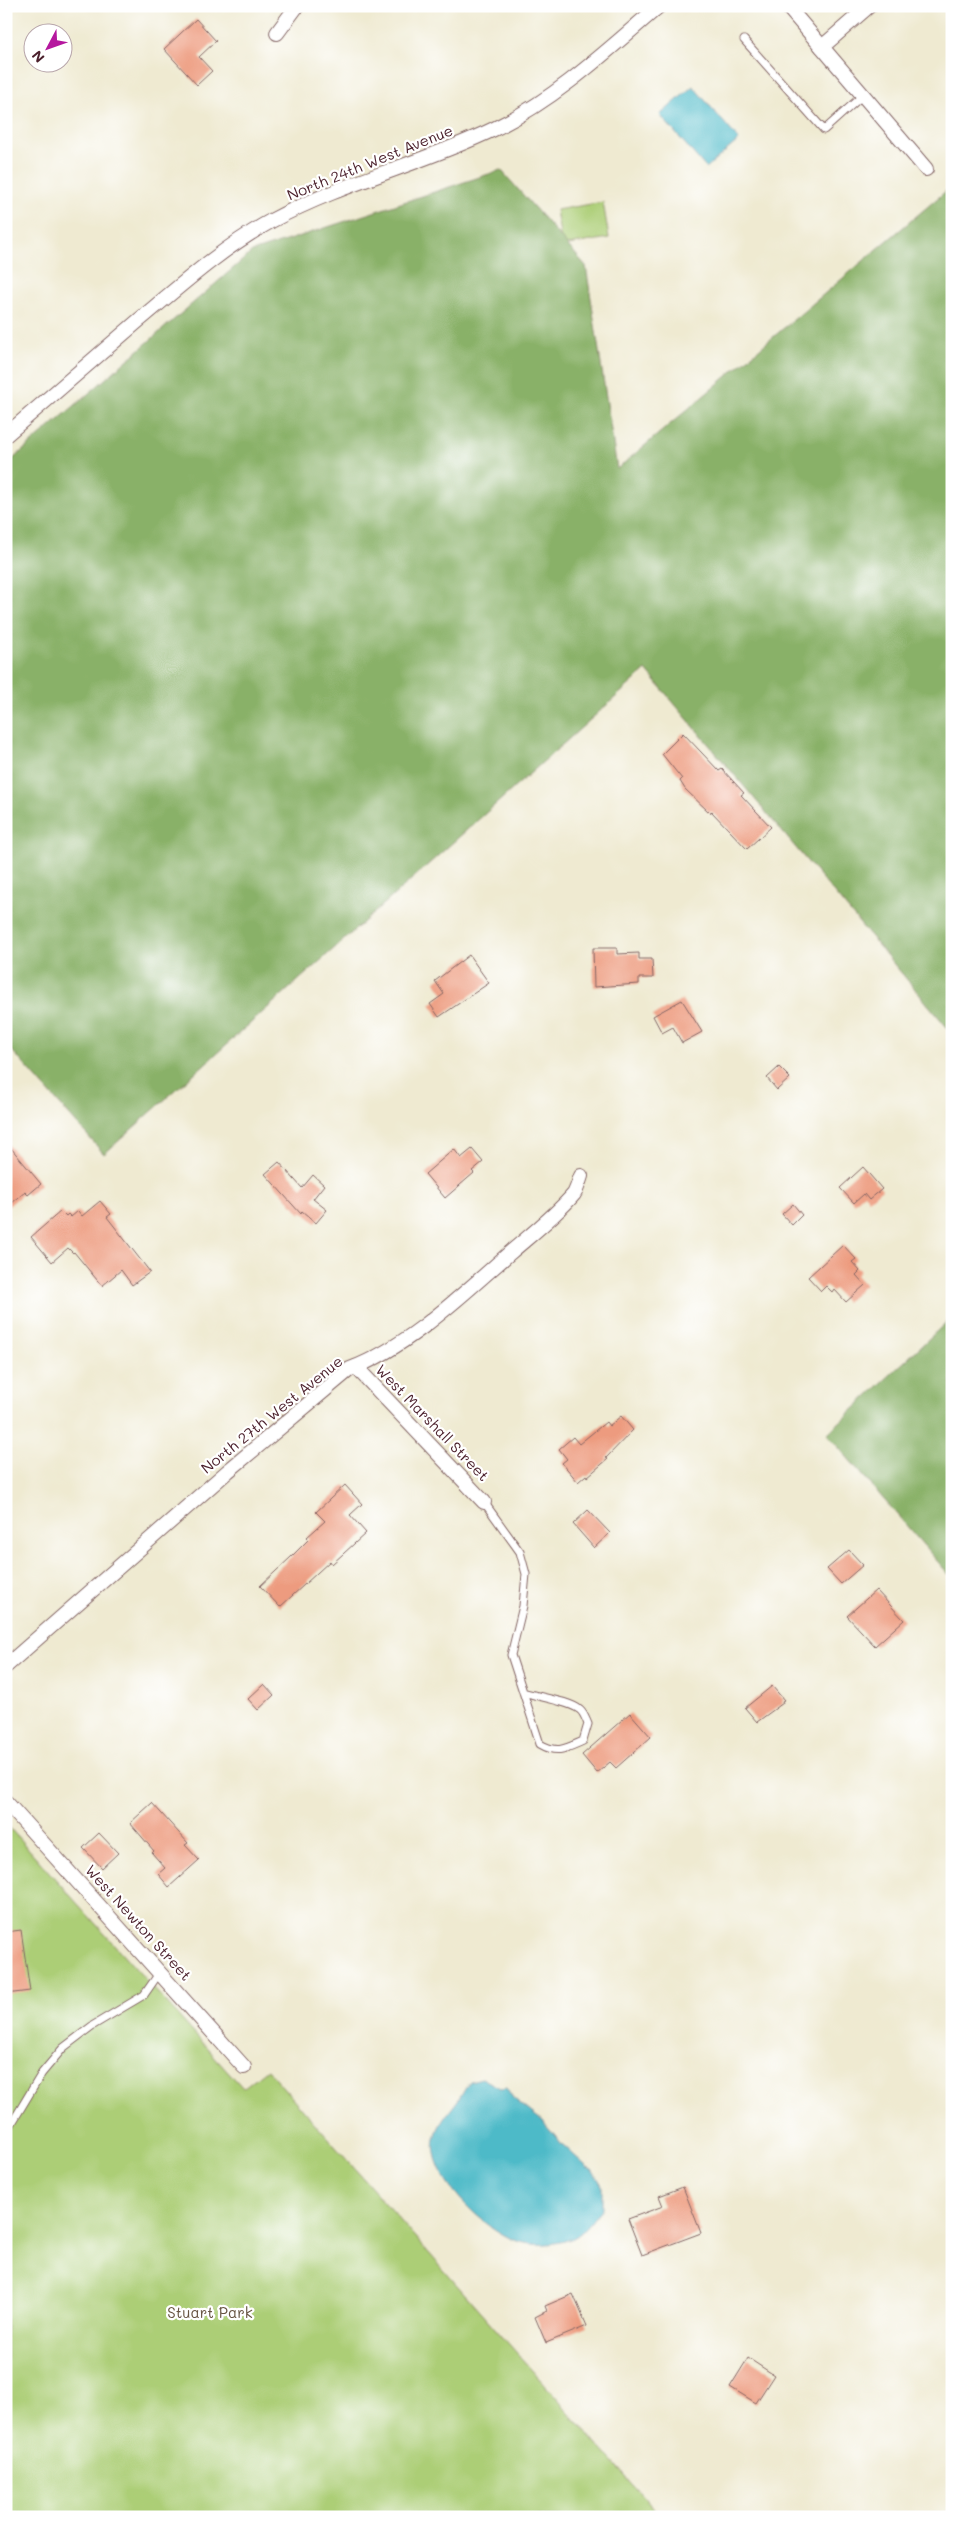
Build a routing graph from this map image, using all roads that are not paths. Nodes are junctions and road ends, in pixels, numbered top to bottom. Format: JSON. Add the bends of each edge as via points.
{"nodes":[{"id":1,"x":297,"y":6,"type":"edge"},
{"id":2,"x":660,"y":6,"type":"edge"},
{"id":3,"x":787,"y":6,"type":"edge"},
{"id":4,"x":869,"y":6,"type":"edge"},
{"id":5,"x":277,"y":34,"type":"dead end"},
{"id":6,"x":744,"y":40,"type":"dead end"},
{"id":7,"x":822,"y":46,"type":"junction"},
{"id":8,"x":863,"y":95,"type":"junction"},
{"id":9,"x":926,"y":169,"type":"dead end"},
{"id":10,"x":6,"y":435,"type":"edge"},
{"id":11,"x":581,"y":1176,"type":"dead end"},
{"id":12,"x":356,"y":1367,"type":"junction"},
{"id":13,"x":484,"y":1502,"type":"joint"},
{"id":14,"x":6,"y":1666,"type":"edge"},
{"id":15,"x":523,"y":1692,"type":"junction"},
{"id":16,"x":6,"y":1802,"type":"edge"},
{"id":17,"x":160,"y":1972,"type":"junction"},
{"id":18,"x":244,"y":2067,"type":"dead end"},
{"id":19,"x":6,"y":2133,"type":"edge"}],
"edges":[{"from":1,"to":5,"type":"street"},
{"from":2,"to":10,"type":"street","name":"North 24th West Avenue","via":[[566,84],[496,128],[445,151],[327,194],[242,239],[184,282]]},
{"from":3,"to":7,"type":"street"},
{"from":4,"to":7,"type":"street"},
{"from":6,"to":8,"type":"lane","via":[[824,130]]},
{"from":7,"to":8,"type":"street"},
{"from":8,"to":9,"type":"street"},
{"from":11,"to":12,"type":"street","name":"North 27th West Avenue","via":[[575,1192],[469,1289],[373,1360]]},
{"from":12,"to":13,"type":"street","name":"West Marshall Street"},
{"from":12,"to":14,"type":"street","name":"North 27th West Avenue","via":[[228,1470]]},
{"from":13,"to":15,"type":"lane","via":[[520,1552],[526,1574],[523,1606],[511,1654]]},
{"from":15,"to":15,"type":"lane","via":[[540,1744],[551,1750],[566,1749],[583,1741],[588,1724],[581,1711],[562,1701]]},
{"from":16,"to":17,"type":"street","name":"West Newton Street"},
{"from":17,"to":18,"type":"street","name":"West Newton Street"},
{"from":17,"to":19,"type":"lane","via":[[144,1995],[92,2026],[63,2048],[42,2073]]}]}
